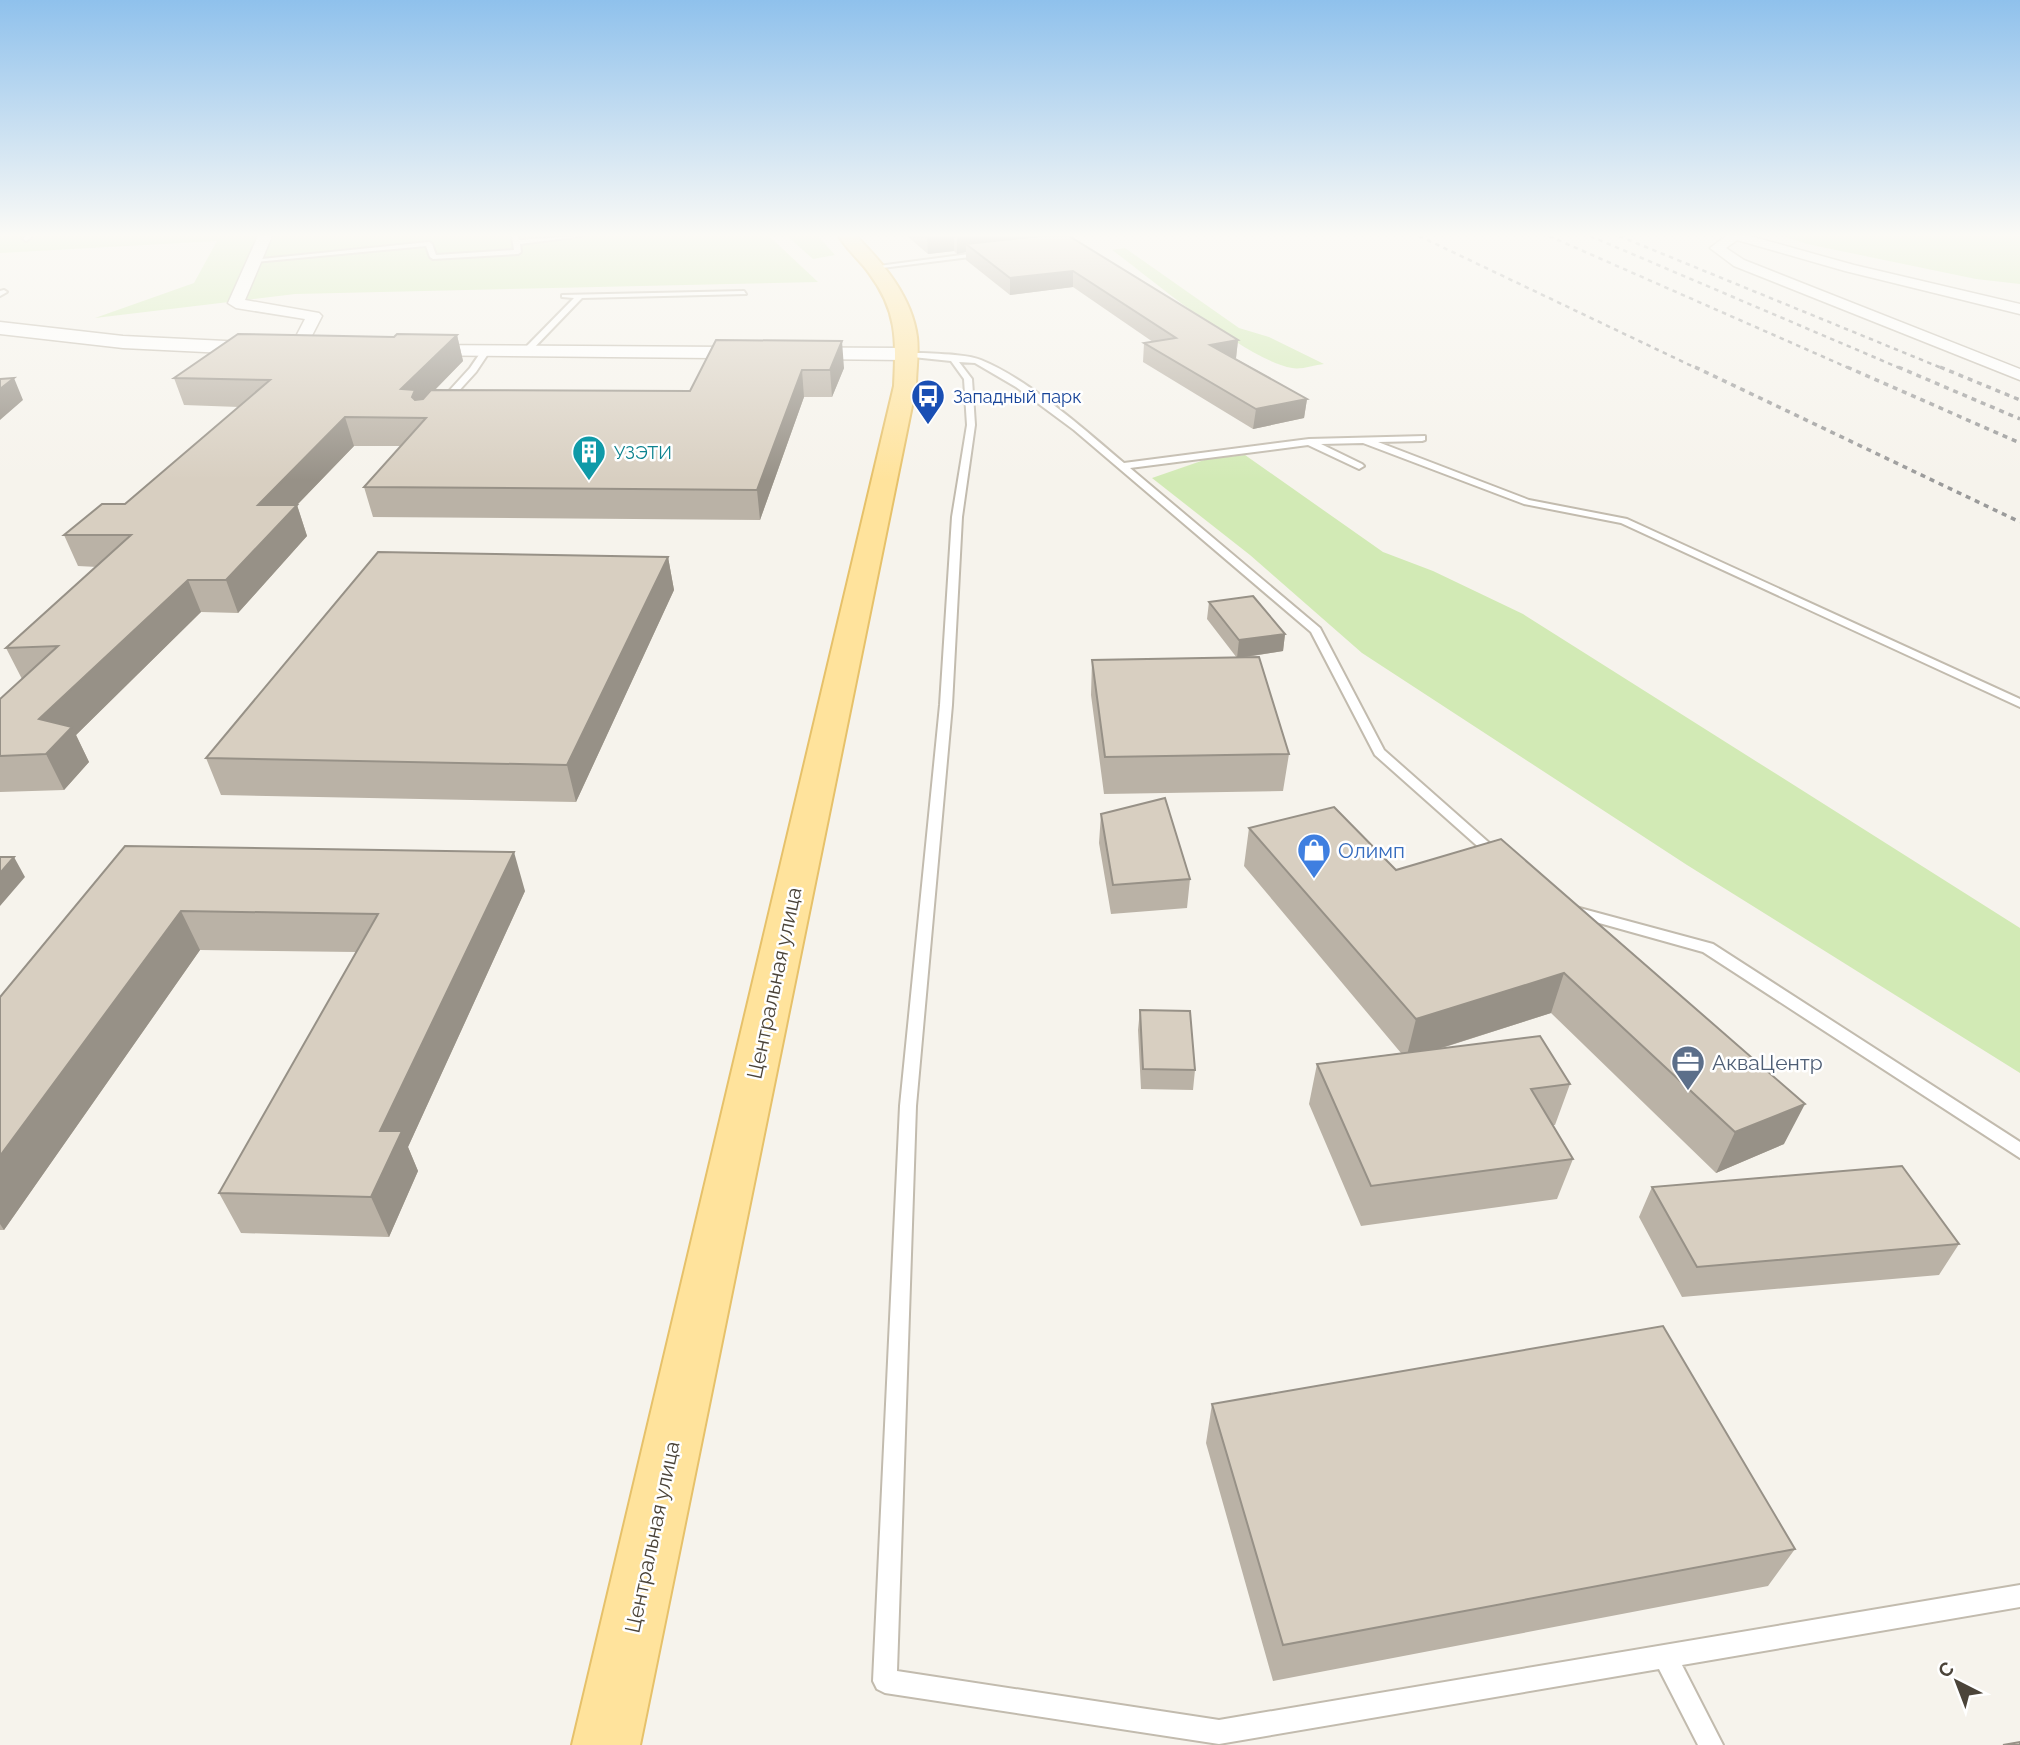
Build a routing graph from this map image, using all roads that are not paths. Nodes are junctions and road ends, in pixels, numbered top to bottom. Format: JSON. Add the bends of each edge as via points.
{"nodes":[{"id":1,"x":313,"y":317,"type":"edge"},
{"id":2,"x":559,"y":317,"type":"edge"},
{"id":3,"x":901,"y":317,"type":"edge"},
{"id":4,"x":1876,"y":317,"type":"edge"},
{"id":5,"x":0,"y":328,"type":"edge"},
{"id":6,"x":297,"y":350,"type":"junction"},
{"id":7,"x":324,"y":350,"type":"edge"},
{"id":8,"x":391,"y":351,"type":"edge"},
{"id":9,"x":486,"y":351,"type":"junction"},
{"id":10,"x":526,"y":351,"type":"junction"},
{"id":11,"x":906,"y":354,"type":"junction"},
{"id":12,"x":954,"y":360,"type":"junction"},
{"id":13,"x":2020,"y":375,"type":"edge"},
{"id":14,"x":433,"y":414,"type":"edge"},
{"id":15,"x":1422,"y":438,"type":"dead end"},
{"id":16,"x":1364,"y":440,"type":"junction"},
{"id":17,"x":1308,"y":442,"type":"junction"},
{"id":18,"x":1359,"y":466,"type":"dead end"},
{"id":19,"x":1122,"y":467,"type":"junction"},
{"id":20,"x":2020,"y":703,"type":"edge"},
{"id":21,"x":1506,"y":864,"type":"edge"},
{"id":22,"x":1574,"y":924,"type":"edge"},
{"id":23,"x":2020,"y":1152,"type":"edge"},
{"id":24,"x":2020,"y":1596,"type":"edge"},
{"id":25,"x":1665,"y":1656,"type":"junction"},
{"id":26,"x":606,"y":1745,"type":"edge"},
{"id":27,"x":1711,"y":1745,"type":"edge"}],
"edges":[{"from":1,"to":6,"type":"street"},
{"from":2,"to":10,"type":"lane"},
{"from":3,"to":11,"type":"main road","name":"Центральная улица"},
{"from":4,"to":13,"type":"street"},
{"from":5,"to":6,"type":"street","via":[[123,342]]},
{"from":6,"to":7,"type":"street"},
{"from":8,"to":9,"type":"street"},
{"from":9,"to":10,"type":"street"},
{"from":9,"to":14,"type":"lane"},
{"from":10,"to":11,"type":"street"},
{"from":11,"to":12,"type":"lane"},
{"from":11,"to":26,"type":"main road","name":"Центральная улица","via":[[905,386]]},
{"from":12,"to":19,"type":"lane","via":[[977,361],[1019,385]]},
{"from":12,"to":25,"type":"lane","via":[[968,379],[971,425],[957,517],[946,705],[908,1106],[885,1681],[1219,1732]]},
{"from":15,"to":16,"type":"lane"},
{"from":16,"to":17,"type":"lane"},
{"from":16,"to":20,"type":"lane","via":[[1527,502],[1624,521]]},
{"from":17,"to":18,"type":"lane"},
{"from":17,"to":19,"type":"lane"},
{"from":19,"to":21,"type":"lane","via":[[1317,631],[1378,752]]},
{"from":22,"to":23,"type":"lane","via":[[1553,905],[1707,948]]},
{"from":24,"to":25,"type":"lane"},
{"from":25,"to":27,"type":"lane"}]}
